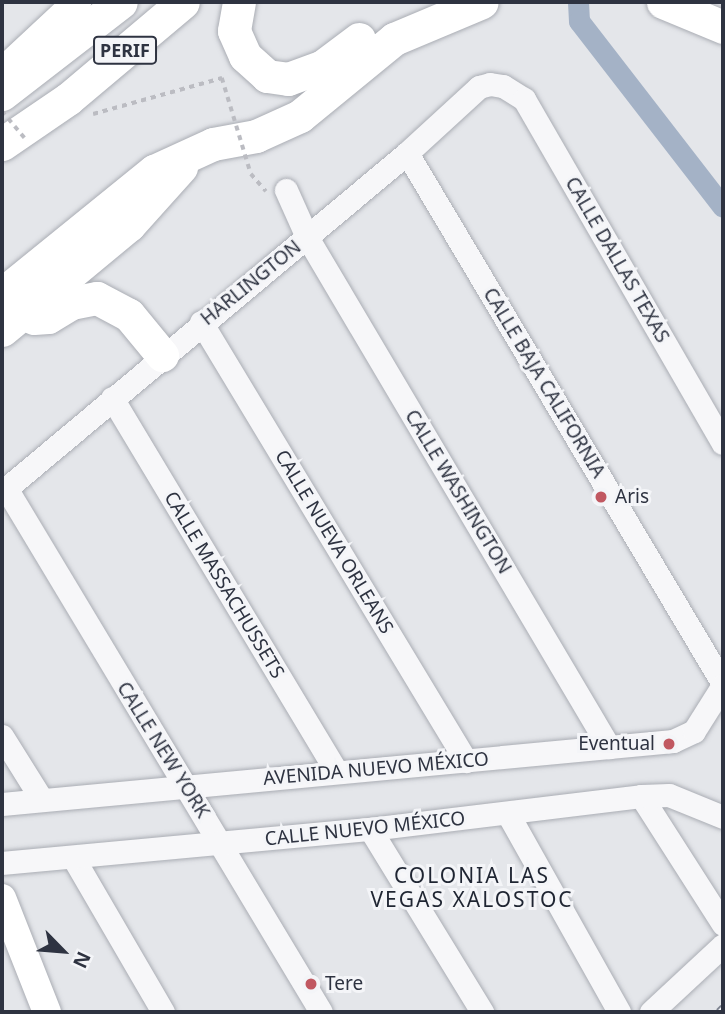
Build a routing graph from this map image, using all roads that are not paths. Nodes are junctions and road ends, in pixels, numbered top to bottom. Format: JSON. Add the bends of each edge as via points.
{"nodes":[{"id":1,"x":77,"y":2,"type":"edge"},
{"id":2,"x":121,"y":2,"type":"edge"},
{"id":3,"x":183,"y":2,"type":"edge"},
{"id":4,"x":239,"y":2,"type":"edge"},
{"id":5,"x":429,"y":2,"type":"edge"},
{"id":6,"x":482,"y":2,"type":"edge"},
{"id":7,"x":663,"y":2,"type":"edge"},
{"id":8,"x":723,"y":27,"type":"edge"},
{"id":9,"x":2,"y":72,"type":"edge"},
{"id":10,"x":503,"y":86,"type":"joint"},
{"id":11,"x":2,"y":94,"type":"edge"},
{"id":12,"x":14,"y":142,"type":"edge"},
{"id":13,"x":407,"y":153,"type":"junction"},
{"id":14,"x":286,"y":190,"type":"dead end"},
{"id":15,"x":307,"y":237,"type":"junction"},
{"id":16,"x":6,"y":314,"type":"edge"},
{"id":17,"x":201,"y":323,"type":"junction"},
{"id":18,"x":162,"y":355,"type":"junction"},
{"id":19,"x":112,"y":398,"type":"junction"},
{"id":20,"x":723,"y":443,"type":"edge"},
{"id":21,"x":4,"y":490,"type":"edge"},
{"id":22,"x":723,"y":685,"type":"edge"},
{"id":23,"x":2,"y":736,"type":"edge"},
{"id":24,"x":609,"y":747,"type":"junction"},
{"id":25,"x":466,"y":761,"type":"junction"},
{"id":26,"x":337,"y":772,"type":"junction"},
{"id":27,"x":183,"y":786,"type":"junction"},
{"id":28,"x":641,"y":796,"type":"junction"},
{"id":29,"x":42,"y":800,"type":"junction"},
{"id":30,"x":2,"y":804,"type":"edge"},
{"id":31,"x":508,"y":814,"type":"junction"},
{"id":32,"x":723,"y":817,"type":"edge"},
{"id":33,"x":370,"y":829,"type":"junction"},
{"id":34,"x":221,"y":843,"type":"junction"},
{"id":35,"x":74,"y":859,"type":"junction"},
{"id":36,"x":2,"y":863,"type":"edge"},
{"id":37,"x":2,"y":898,"type":"edge"},
{"id":38,"x":723,"y":925,"type":"edge"},
{"id":39,"x":723,"y":944,"type":"edge"},
{"id":40,"x":47,"y":1012,"type":"edge"},
{"id":41,"x":163,"y":1012,"type":"edge"},
{"id":42,"x":321,"y":1012,"type":"edge"},
{"id":43,"x":482,"y":1012,"type":"edge"},
{"id":44,"x":619,"y":1012,"type":"edge"},
{"id":45,"x":651,"y":1012,"type":"edge"}],
"edges":[{"from":1,"to":9,"type":"main road"},
{"from":2,"to":11,"type":"highway","number":"PERIF"},
{"from":3,"to":12,"type":"highway","number":"PERIF","via":[[78,107]]},
{"from":4,"to":5,"type":"highway","via":[[233,67],[288,79],[323,66],[377,26]]},
{"from":6,"to":16,"type":"highway","via":[[394,40],[300,116],[256,136],[213,144],[188,158],[129,225]]},
{"from":7,"to":8,"type":"highway"},
{"from":10,"to":13,"type":"street","name":"HARLINGTON","via":[[479,88]]},
{"from":10,"to":20,"type":"street","name":"CALLE DALLAS TEXAS","via":[[524,99]]},
{"from":13,"to":15,"type":"street","name":"HARLINGTON"},
{"from":13,"to":22,"type":"street","name":"CALLE BAJA CALIFORNIA"},
{"from":14,"to":15,"type":"street","name":"CALLE WASHINGTON"},
{"from":15,"to":17,"type":"street","name":"HARLINGTON"},
{"from":15,"to":24,"type":"street","name":"CALLE WASHINGTON"},
{"from":16,"to":18,"type":"highway","via":[[48,317],[71,303],[97,299],[129,315]]},
{"from":17,"to":18,"type":"street","name":"HARLINGTON"},
{"from":17,"to":25,"type":"street","name":"CALLE NUEVA ORLEANS"},
{"from":18,"to":19,"type":"street","name":"HARLINGTON"},
{"from":19,"to":21,"type":"street","name":"HARLINGTON"},
{"from":19,"to":26,"type":"street","name":"CALLE MASSACHUSSETS"},
{"from":21,"to":27,"type":"street","name":"CALLE NEW YORK"},
{"from":22,"to":24,"type":"street","name":"AVENIDA NUEVO MÉXICO","via":[[688,737]]},
{"from":23,"to":29,"type":"street"},
{"from":24,"to":25,"type":"street","name":"AVENIDA NUEVO MÉXICO"},
{"from":25,"to":26,"type":"street","name":"AVENIDA NUEVO MÉXICO"},
{"from":26,"to":27,"type":"street","name":"AVENIDA NUEVO MÉXICO"},
{"from":27,"to":29,"type":"street","name":"AVENIDA NUEVO MÉXICO"},
{"from":27,"to":34,"type":"street","name":"CALLE NEW YORK"},
{"from":28,"to":31,"type":"street","name":"CALLE NUEVO MÉXICO"},
{"from":28,"to":32,"type":"street","name":"CALLE NUEVO MÉXICO","via":[[669,795]]},
{"from":28,"to":38,"type":"street"},
{"from":29,"to":30,"type":"street","name":"AVENIDA NUEVO MÉXICO"},
{"from":31,"to":33,"type":"street","name":"CALLE NUEVO MÉXICO"},
{"from":31,"to":44,"type":"street"},
{"from":33,"to":34,"type":"street","name":"CALLE NUEVO MÉXICO"},
{"from":33,"to":43,"type":"street"},
{"from":34,"to":35,"type":"street","name":"CALLE NUEVO MÉXICO"},
{"from":34,"to":42,"type":"street","name":"CALLE NEW YORK"},
{"from":35,"to":36,"type":"street","name":"CALLE NUEVO MÉXICO"},
{"from":35,"to":41,"type":"street"},
{"from":37,"to":40,"type":"main road"},
{"from":39,"to":45,"type":"street"}]}
